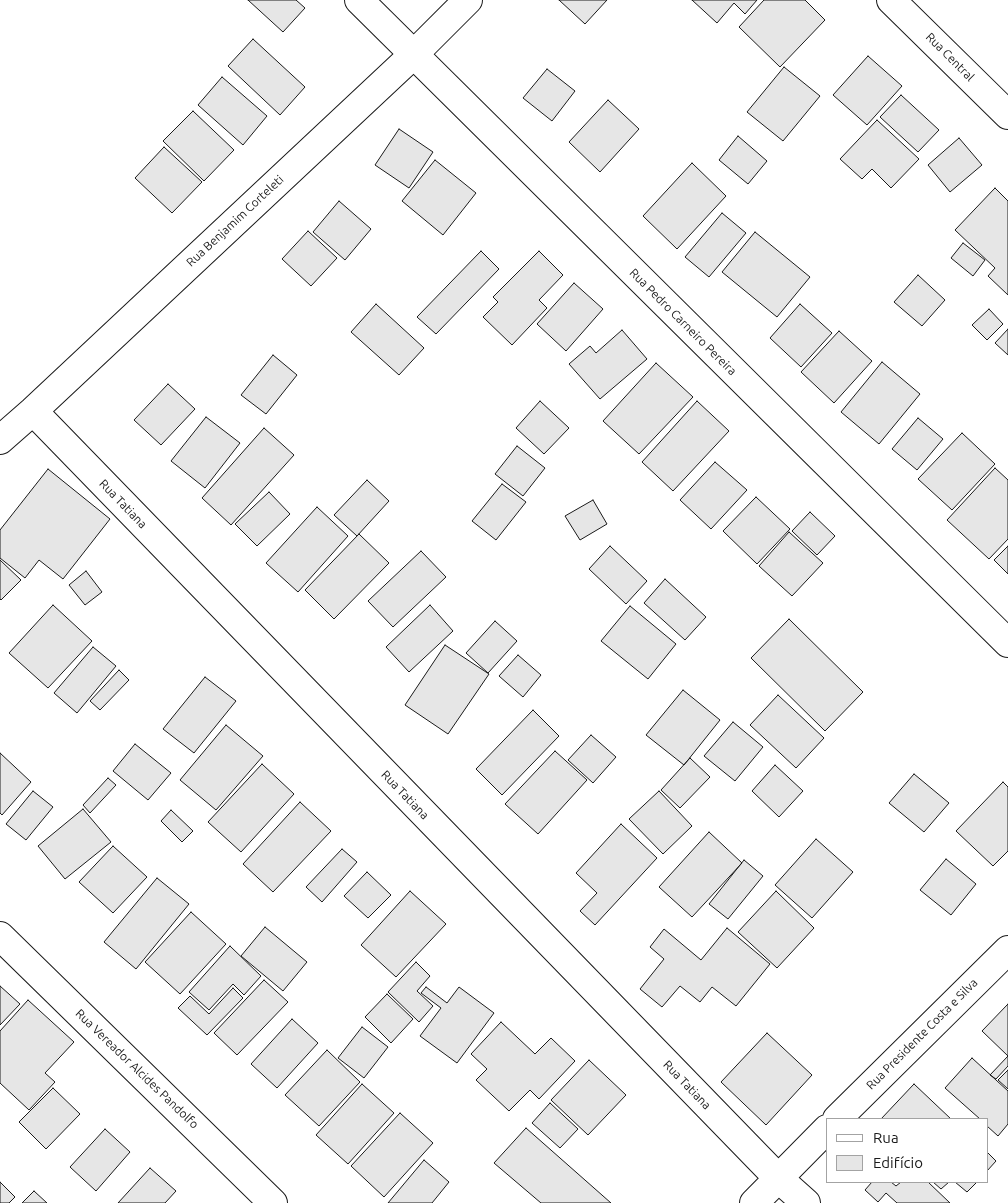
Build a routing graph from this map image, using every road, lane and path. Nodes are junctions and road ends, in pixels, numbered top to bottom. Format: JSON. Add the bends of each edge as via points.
{"nodes":[{"id":1,"x":359,"y":0,"type":"edge"},
{"id":2,"x":468,"y":0,"type":"edge"},
{"id":3,"x":891,"y":0,"type":"edge"},
{"id":4,"x":413,"y":55,"type":"junction"},
{"id":5,"x":1008,"y":115,"type":"edge"},
{"id":6,"x":33,"y":411,"type":"junction"},
{"id":7,"x":0,"y":440,"type":"edge"},
{"id":8,"x":1008,"y":643,"type":"edge"},
{"id":9,"x":0,"y":936,"type":"edge"},
{"id":10,"x":1008,"y":950,"type":"edge"},
{"id":11,"x":838,"y":1118,"type":"edge"},
{"id":12,"x":826,"y":1130,"type":"edge"},
{"id":13,"x":778,"y":1178,"type":"junction"},
{"id":14,"x":273,"y":1203,"type":"edge"},
{"id":15,"x":754,"y":1203,"type":"edge"},
{"id":16,"x":806,"y":1203,"type":"edge"}],
"edges":[{"from":1,"to":4,"type":"street","name":"Rua Pedro Carneiro Pereira"},
{"from":2,"to":4,"type":"street","name":"Rua Benjamim Corteleti"},
{"from":3,"to":5,"type":"street","name":"Rua Central"},
{"from":4,"to":6,"type":"street","name":"Rua Benjamim Corteleti"},
{"from":4,"to":8,"type":"street","name":"Rua Pedro Carneiro Pereira"},
{"from":6,"to":7,"type":"street","name":"Rua Benjamim Corteleti"},
{"from":6,"to":13,"type":"street","name":"Rua Tatiana"},
{"from":9,"to":14,"type":"street","name":"Rua Vereador Alcides Pandolfo"},
{"from":10,"to":11,"type":"street","name":"Rua Presidente Costa e Silva"},
{"from":12,"to":13,"type":"street"},
{"from":13,"to":15,"type":"street"},
{"from":13,"to":16,"type":"street","name":"Rua Tatiana"}]}
